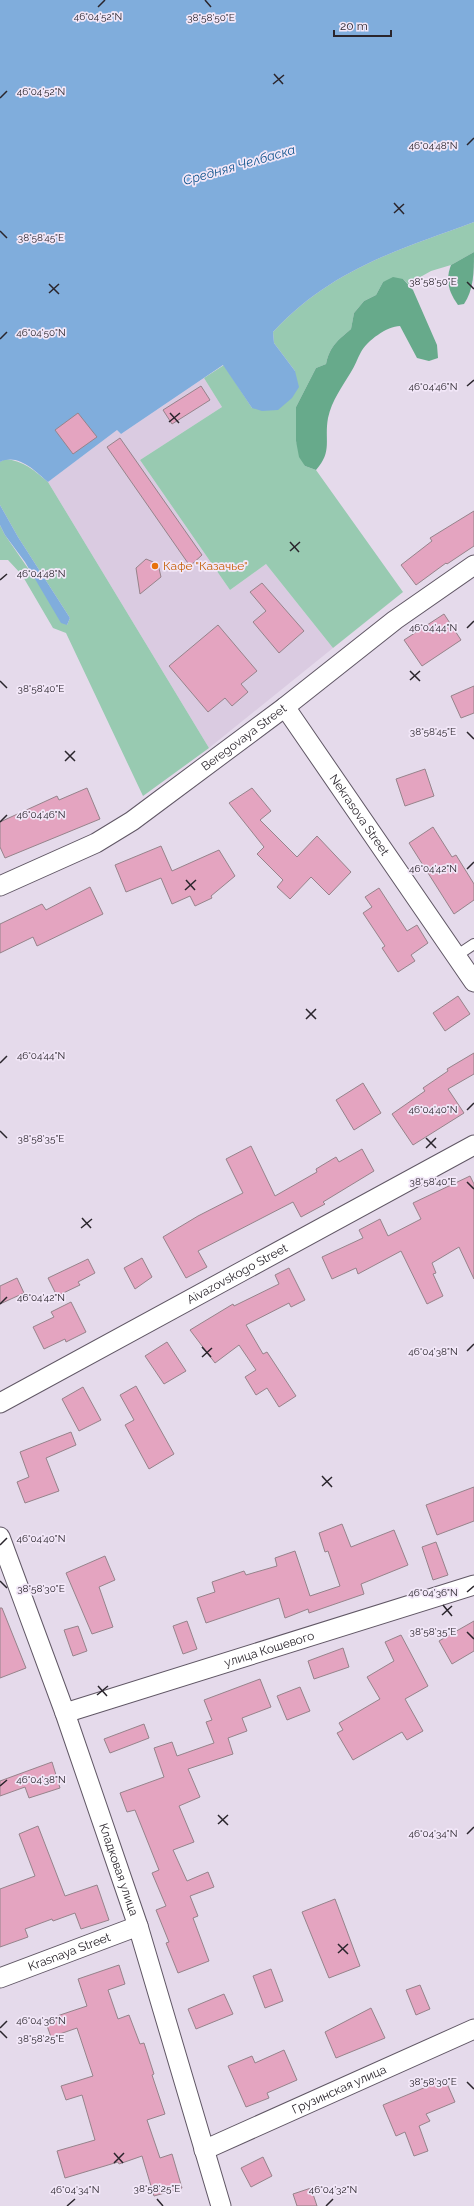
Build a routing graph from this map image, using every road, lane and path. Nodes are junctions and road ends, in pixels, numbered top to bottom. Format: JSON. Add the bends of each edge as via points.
{"nodes":[{"id":1,"x":474,"y":566,"type":"edge"},
{"id":2,"x":285,"y":707,"type":"junction"},
{"id":3,"x":0,"y":886,"type":"edge"},
{"id":4,"x":474,"y":944,"type":"edge"},
{"id":5,"x":456,"y":956,"type":"junction"},
{"id":6,"x":474,"y":982,"type":"edge"},
{"id":7,"x":474,"y":1145,"type":"edge"},
{"id":8,"x":0,"y":1403,"type":"edge"},
{"id":9,"x":0,"y":1537,"type":"edge"},
{"id":10,"x":474,"y":1584,"type":"edge"},
{"id":11,"x":65,"y":1713,"type":"junction"},
{"id":12,"x":138,"y":1926,"type":"junction"},
{"id":13,"x":0,"y":1978,"type":"edge"},
{"id":14,"x":474,"y":2029,"type":"edge"},
{"id":15,"x":204,"y":2150,"type":"junction"},
{"id":16,"x":221,"y":2206,"type":"edge"}],
"edges":[{"from":1,"to":2,"type":"street","name":"Beregovaya Street","via":[[395,620]]},
{"from":2,"to":3,"type":"street","name":"Beregovaya Street","via":[[132,821],[96,843]]},
{"from":2,"to":5,"type":"street","name":"Nekrasova Street"},
{"from":4,"to":5,"type":"lane"},
{"from":5,"to":6,"type":"street","name":"Nekrasova Street"},
{"from":7,"to":8,"type":"street","name":"Aivazovskogo Street"},
{"from":9,"to":11,"type":"street","name":"Кладковая улица"},
{"from":10,"to":11,"type":"street","name":"улица Кошевого"},
{"from":11,"to":12,"type":"street","name":"Кладковая улица"},
{"from":12,"to":13,"type":"street","name":"Krasnaya Street"},
{"from":12,"to":15,"type":"street","name":"Кладковая улица"},
{"from":14,"to":15,"type":"street","name":"Грузинская улица"},
{"from":15,"to":16,"type":"street","name":"Кладковая улица"}]}
